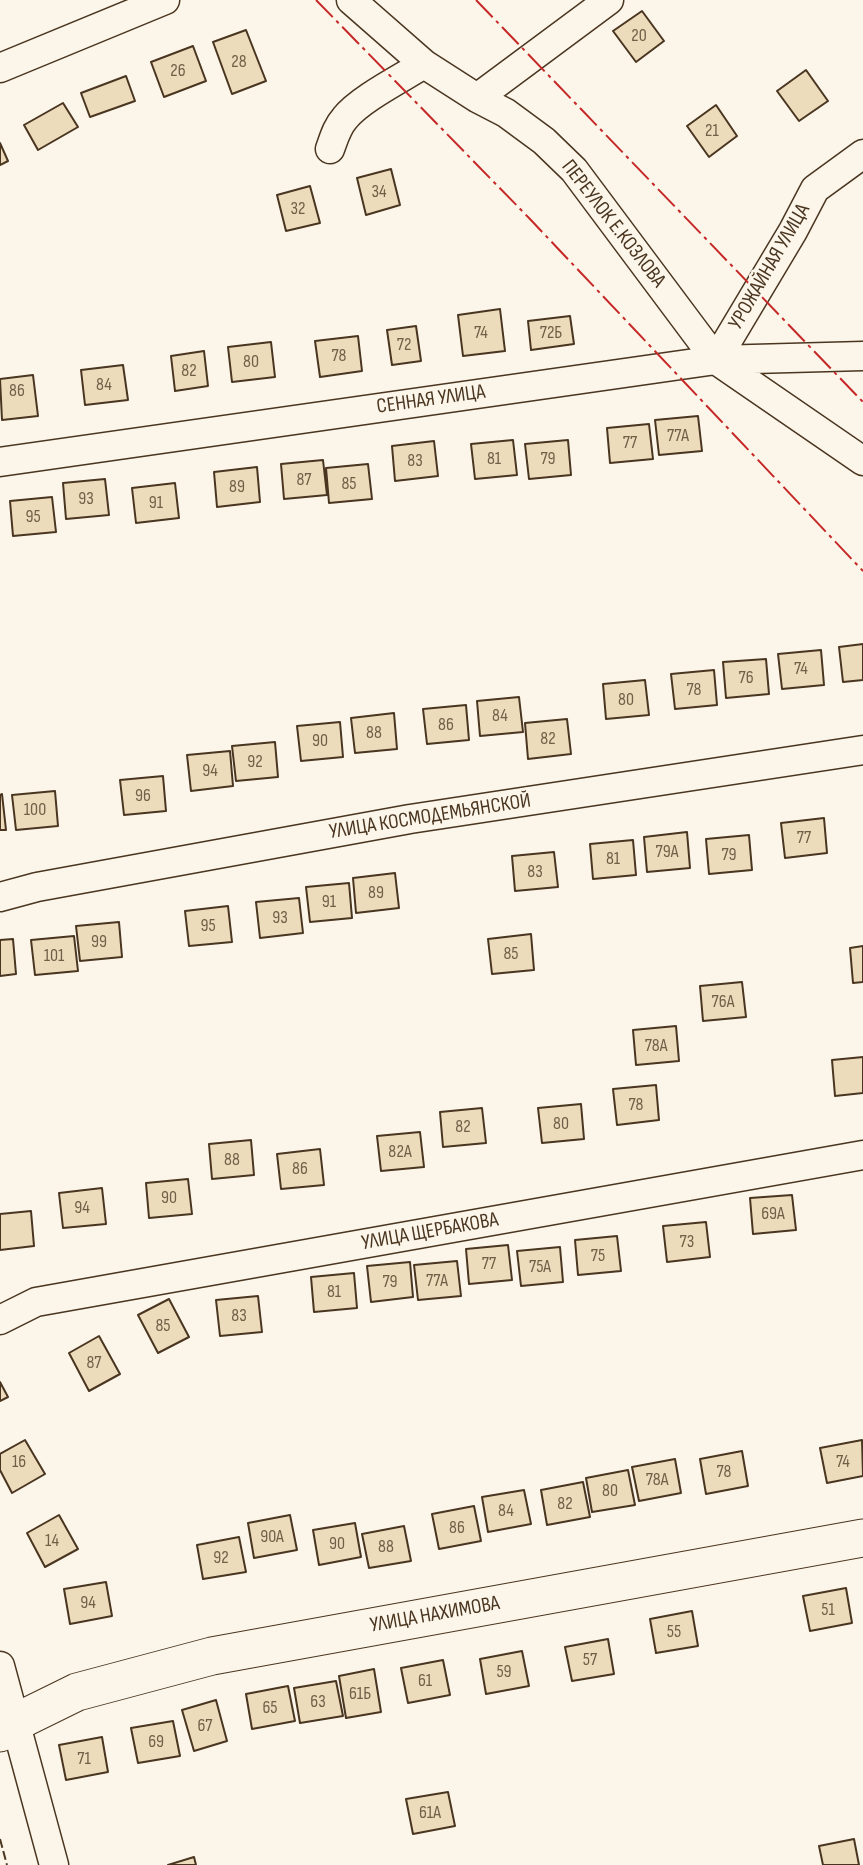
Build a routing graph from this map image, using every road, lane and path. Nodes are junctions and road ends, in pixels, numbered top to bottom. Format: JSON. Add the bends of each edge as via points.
{"nodes":[{"id":1,"x":165,"y":0,"type":"edge"},
{"id":2,"x":351,"y":0,"type":"edge"},
{"id":3,"x":609,"y":0,"type":"edge"},
{"id":4,"x":424,"y":64,"type":"junction"},
{"id":5,"x":0,"y":68,"type":"edge"},
{"id":6,"x":477,"y":98,"type":"junction"},
{"id":7,"x":330,"y":149,"type":"dead end"},
{"id":8,"x":863,"y":154,"type":"edge"},
{"id":9,"x":863,"y":356,"type":"edge"},
{"id":10,"x":716,"y":359,"type":"junction"},
{"id":11,"x":863,"y":461,"type":"edge"},
{"id":12,"x":0,"y":462,"type":"edge"},
{"id":13,"x":863,"y":750,"type":"edge"},
{"id":14,"x":0,"y":897,"type":"edge"},
{"id":15,"x":863,"y":1155,"type":"edge"},
{"id":16,"x":0,"y":1320,"type":"edge"},
{"id":17,"x":863,"y":1538,"type":"edge"},
{"id":18,"x":0,"y":1666,"type":"edge"},
{"id":19,"x":8,"y":1728,"type":"edge"},
{"id":20,"x":54,"y":1865,"type":"edge"}],
"edges":[{"from":1,"to":5,"type":"street"},
{"from":2,"to":4,"type":"street","name":"ПЕРЕУЛОК Е.КОЗЛОВА"},
{"from":3,"to":6,"type":"street"},
{"from":4,"to":6,"type":"street","name":"ПЕРЕУЛОК Е.КОЗЛОВА"},
{"from":4,"to":7,"type":"street","via":[[351,111]]},
{"from":6,"to":10,"type":"street","name":"ПЕРЕУЛОК Е.КОЗЛОВА","via":[[544,141],[574,170]]},
{"from":8,"to":10,"type":"street","name":"УРОЖАЙНАЯ УЛИЦА","via":[[815,189]]},
{"from":9,"to":10,"type":"street","name":"СЕННАЯ УЛИЦА"},
{"from":10,"to":11,"type":"street","name":"ПЕРЕУЛОК Е.КОЗЛОВА"},
{"from":10,"to":12,"type":"street","name":"СЕННАЯ УЛИЦА"},
{"from":13,"to":14,"type":"street","name":"УЛИЦА КОСМОДЕМЬЯНСКОЙ","via":[[410,819]]},
{"from":15,"to":16,"type":"street","name":"УЛИЦА ЩЕРБАКОВА","via":[[36,1302]]},
{"from":17,"to":19,"type":"main road","name":"УЛИЦА НАХИМОВА","via":[[212,1656],[77,1692]]},
{"from":18,"to":19,"type":"street"},
{"from":19,"to":20,"type":"street"}]}
